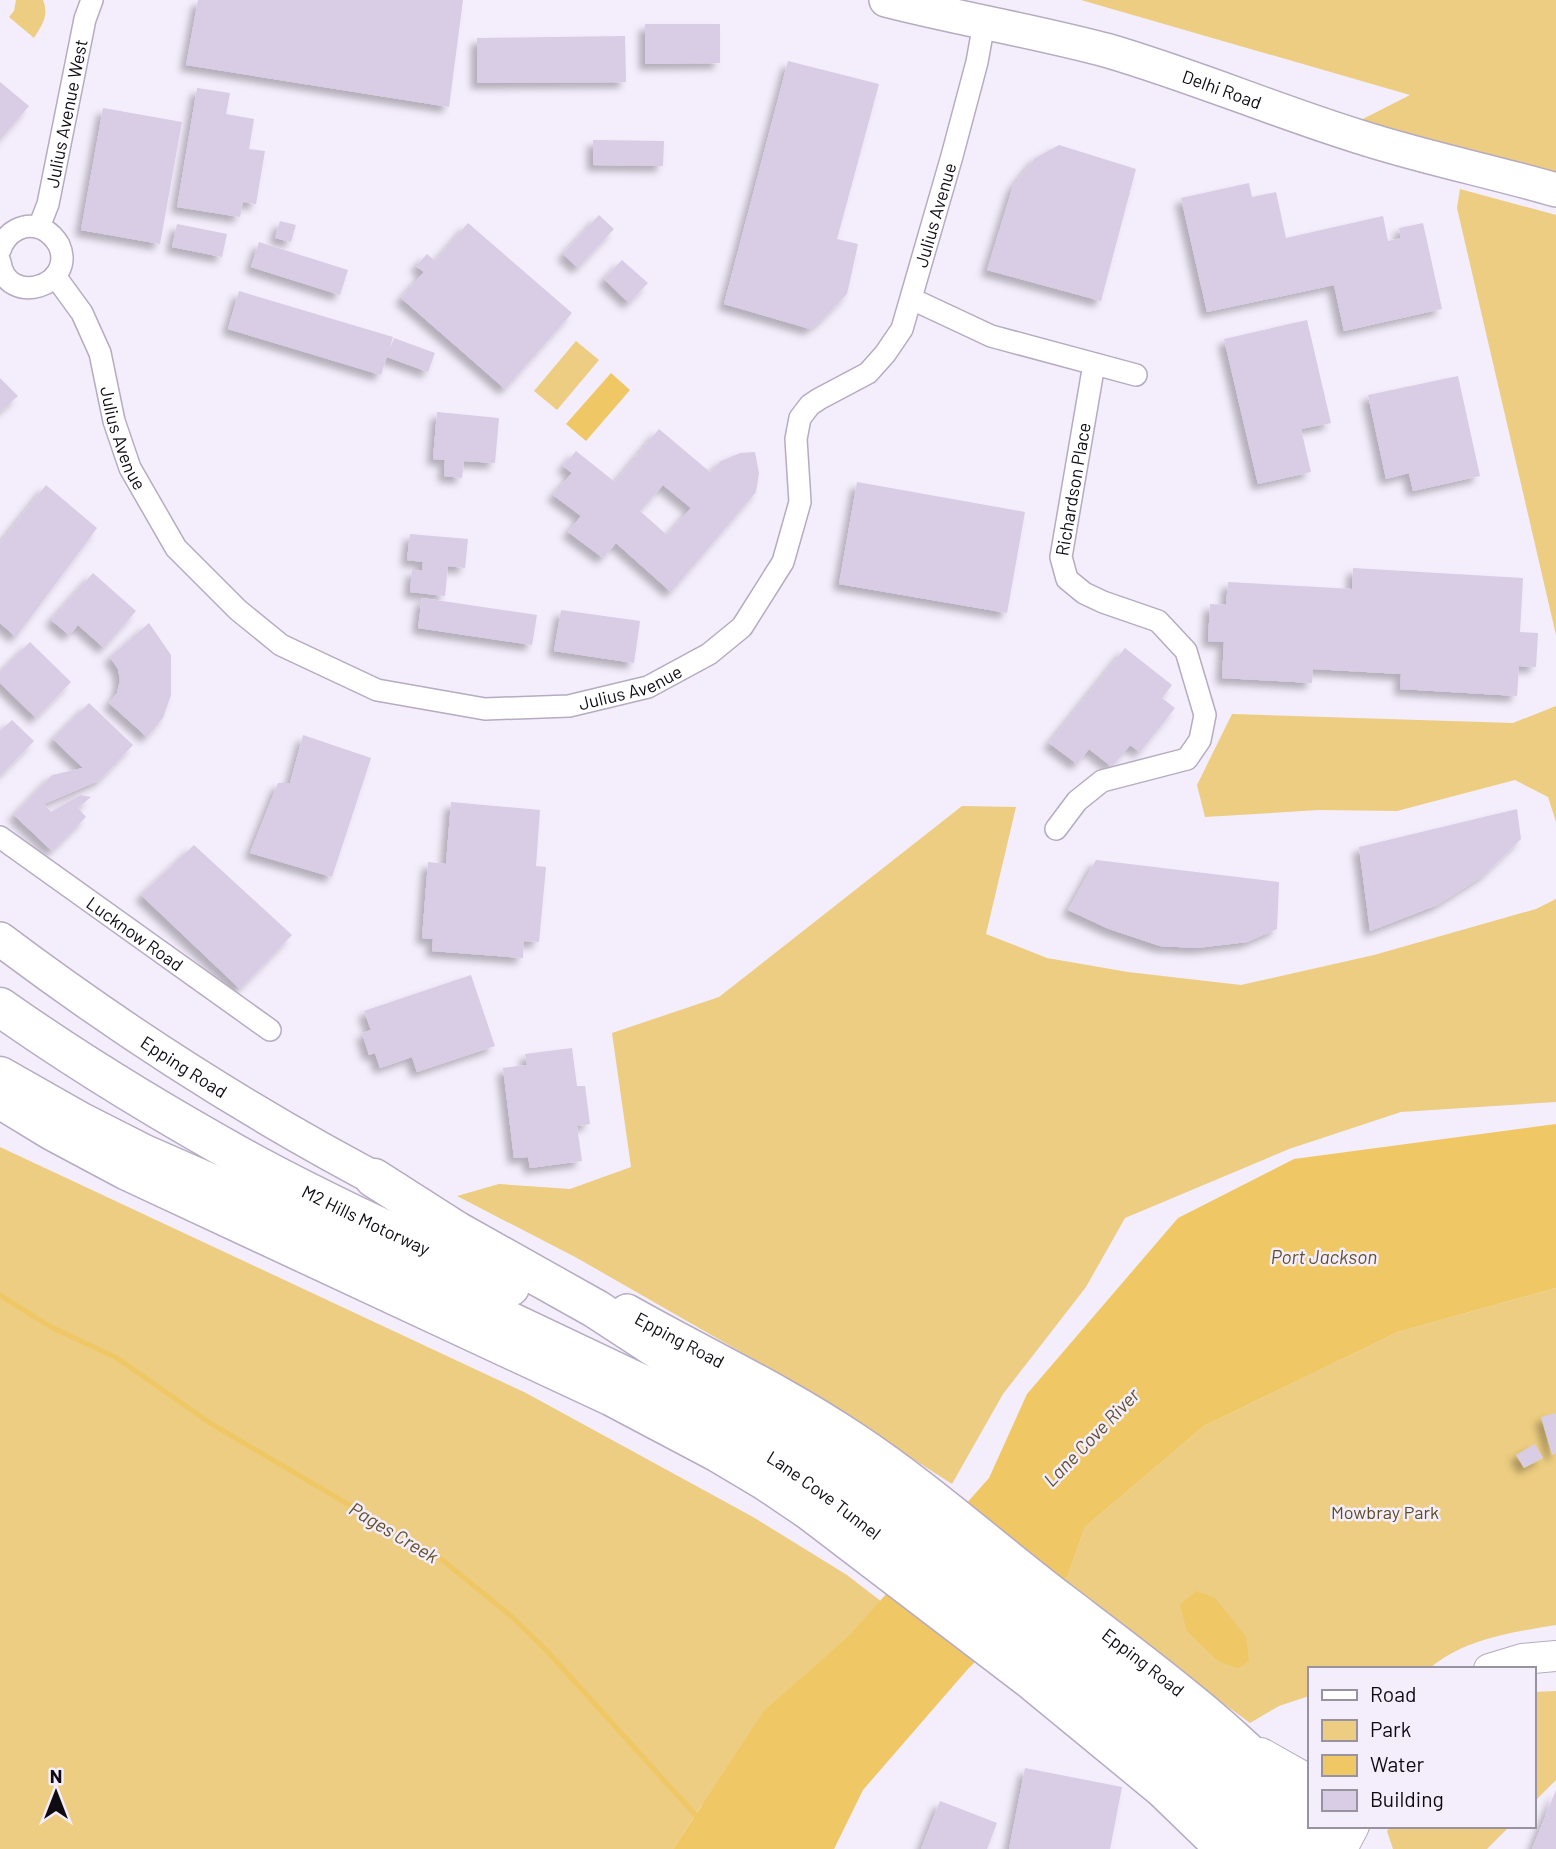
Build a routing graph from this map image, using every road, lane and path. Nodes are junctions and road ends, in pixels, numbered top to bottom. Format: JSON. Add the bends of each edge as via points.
{"nodes":[{"id":1,"x":92,"y":0,"type":"edge"},
{"id":2,"x":886,"y":0,"type":"edge"},
{"id":3,"x":984,"y":23,"type":"junction"},
{"id":4,"x":1556,"y":190,"type":"edge"},
{"id":5,"x":39,"y":227,"type":"junction"},
{"id":6,"x":3,"y":239,"type":"edge"},
{"id":7,"x":0,"y":262,"type":"edge"},
{"id":8,"x":55,"y":276,"type":"junction"},
{"id":9,"x":912,"y":299,"type":"junction"},
{"id":10,"x":1094,"y":364,"type":"junction"},
{"id":11,"x":1136,"y":375,"type":"dead end"},
{"id":12,"x":1056,"y":829,"type":"dead end"},
{"id":13,"x":0,"y":837,"type":"edge"},
{"id":14,"x":0,"y":939,"type":"edge"},
{"id":15,"x":0,"y":1007,"type":"edge"},
{"id":16,"x":270,"y":1030,"type":"dead end"},
{"id":17,"x":0,"y":1038,"type":"edge"},
{"id":18,"x":0,"y":1076,"type":"edge"},
{"id":19,"x":0,"y":1102,"type":"edge"},
{"id":20,"x":374,"y":1178,"type":"junction"},
{"id":21,"x":322,"y":1232,"type":"junction"},
{"id":22,"x":746,"y":1405,"type":"junction"},
{"id":23,"x":883,"y":1536,"type":"junction"},
{"id":24,"x":1556,"y":1656,"type":"edge"},
{"id":25,"x":1047,"y":1664,"type":"junction"},
{"id":26,"x":1496,"y":1667,"type":"edge"},
{"id":27,"x":1245,"y":1745,"type":"junction"},
{"id":28,"x":1308,"y":1779,"type":"edge"},
{"id":29,"x":1308,"y":1823,"type":"edge"},
{"id":30,"x":1308,"y":1825,"type":"edge"},
{"id":31,"x":1312,"y":1828,"type":"edge"},
{"id":32,"x":1353,"y":1828,"type":"edge"},
{"id":33,"x":1222,"y":1849,"type":"edge"},
{"id":34,"x":1265,"y":1849,"type":"edge"},
{"id":35,"x":1342,"y":1849,"type":"edge"}],
"edges":[{"from":1,"to":5,"type":"street","name":"Julius Avenue West","via":[[48,204]]},
{"from":2,"to":3,"type":"main road","name":"Delhi Road"},
{"from":3,"to":4,"type":"main road","name":"Delhi Road","via":[[1169,69],[1360,137]]},
{"from":3,"to":9,"type":"street","name":"Julius Avenue"},
{"from":5,"to":6,"type":"street","via":[[24,227]]},
{"from":5,"to":8,"type":"street","via":[[49,232],[60,248],[62,257]]},
{"from":7,"to":8,"type":"street","via":[[7,278],[27,288],[37,288]]},
{"from":8,"to":9,"type":"street","name":"Julius Avenue","via":[[82,313],[100,353],[114,421],[130,468],[176,548],[281,645],[377,690],[485,709],[569,706],[648,687],[709,654],[742,627],[783,562],[800,502],[796,439],[800,418],[810,405],[878,363],[902,329]]},
{"from":9,"to":10,"type":"street","via":[[991,336]]},
{"from":10,"to":11,"type":"street"},
{"from":10,"to":12,"type":"street","name":"Richardson Place","via":[[1061,556],[1067,579],[1103,602],[1158,621],[1186,652],[1205,715],[1200,740],[1187,759],[1102,781],[1077,802]]},
{"from":13,"to":16,"type":"street","name":"Lucknow Road"},
{"from":14,"to":20,"type":"main road","name":"Epping Road","via":[[250,1110]]},
{"from":15,"to":22,"type":"highway","name":"M2 Hills Motorway","via":[[117,1085],[255,1164],[618,1338]]},
{"from":17,"to":21,"type":"highway","name":"M2 Hills Motorway","via":[[130,1122]]},
{"from":18,"to":21,"type":"highway","via":[[144,1154]]},
{"from":19,"to":23,"type":"main road","via":[[126,1173],[611,1399],[764,1483]]},
{"from":20,"to":22,"type":"highway","via":[[596,1309]]},
{"from":20,"to":27,"type":"main road","name":"Epping Road","via":[[802,1405],[908,1477],[1177,1686]]},
{"from":21,"to":23,"type":"highway","name":"Lane Cove Tunnel","via":[[707,1418],[779,1461]]},
{"from":22,"to":23,"type":"highway","name":"Lane Cove Tunnel","via":[[847,1473]]},
{"from":23,"to":25,"type":"highway","name":"Lane Cove Tunnel"},
{"from":24,"to":26,"type":"main road"},
{"from":25,"to":30,"type":"highway","name":"Lane Cove Tunnel","via":[[1199,1748]]},
{"from":25,"to":33,"type":"main road","via":[[1161,1790]]},
{"from":25,"to":34,"type":"highway","name":"Lane Cove Tunnel","via":[[1162,1757]]},
{"from":27,"to":28,"type":"main road"},
{"from":27,"to":29,"type":"main road","name":"Epping Road"},
{"from":31,"to":35,"type":"main road","name":"Epping Road"},
{"from":32,"to":35,"type":"main road"}]}
